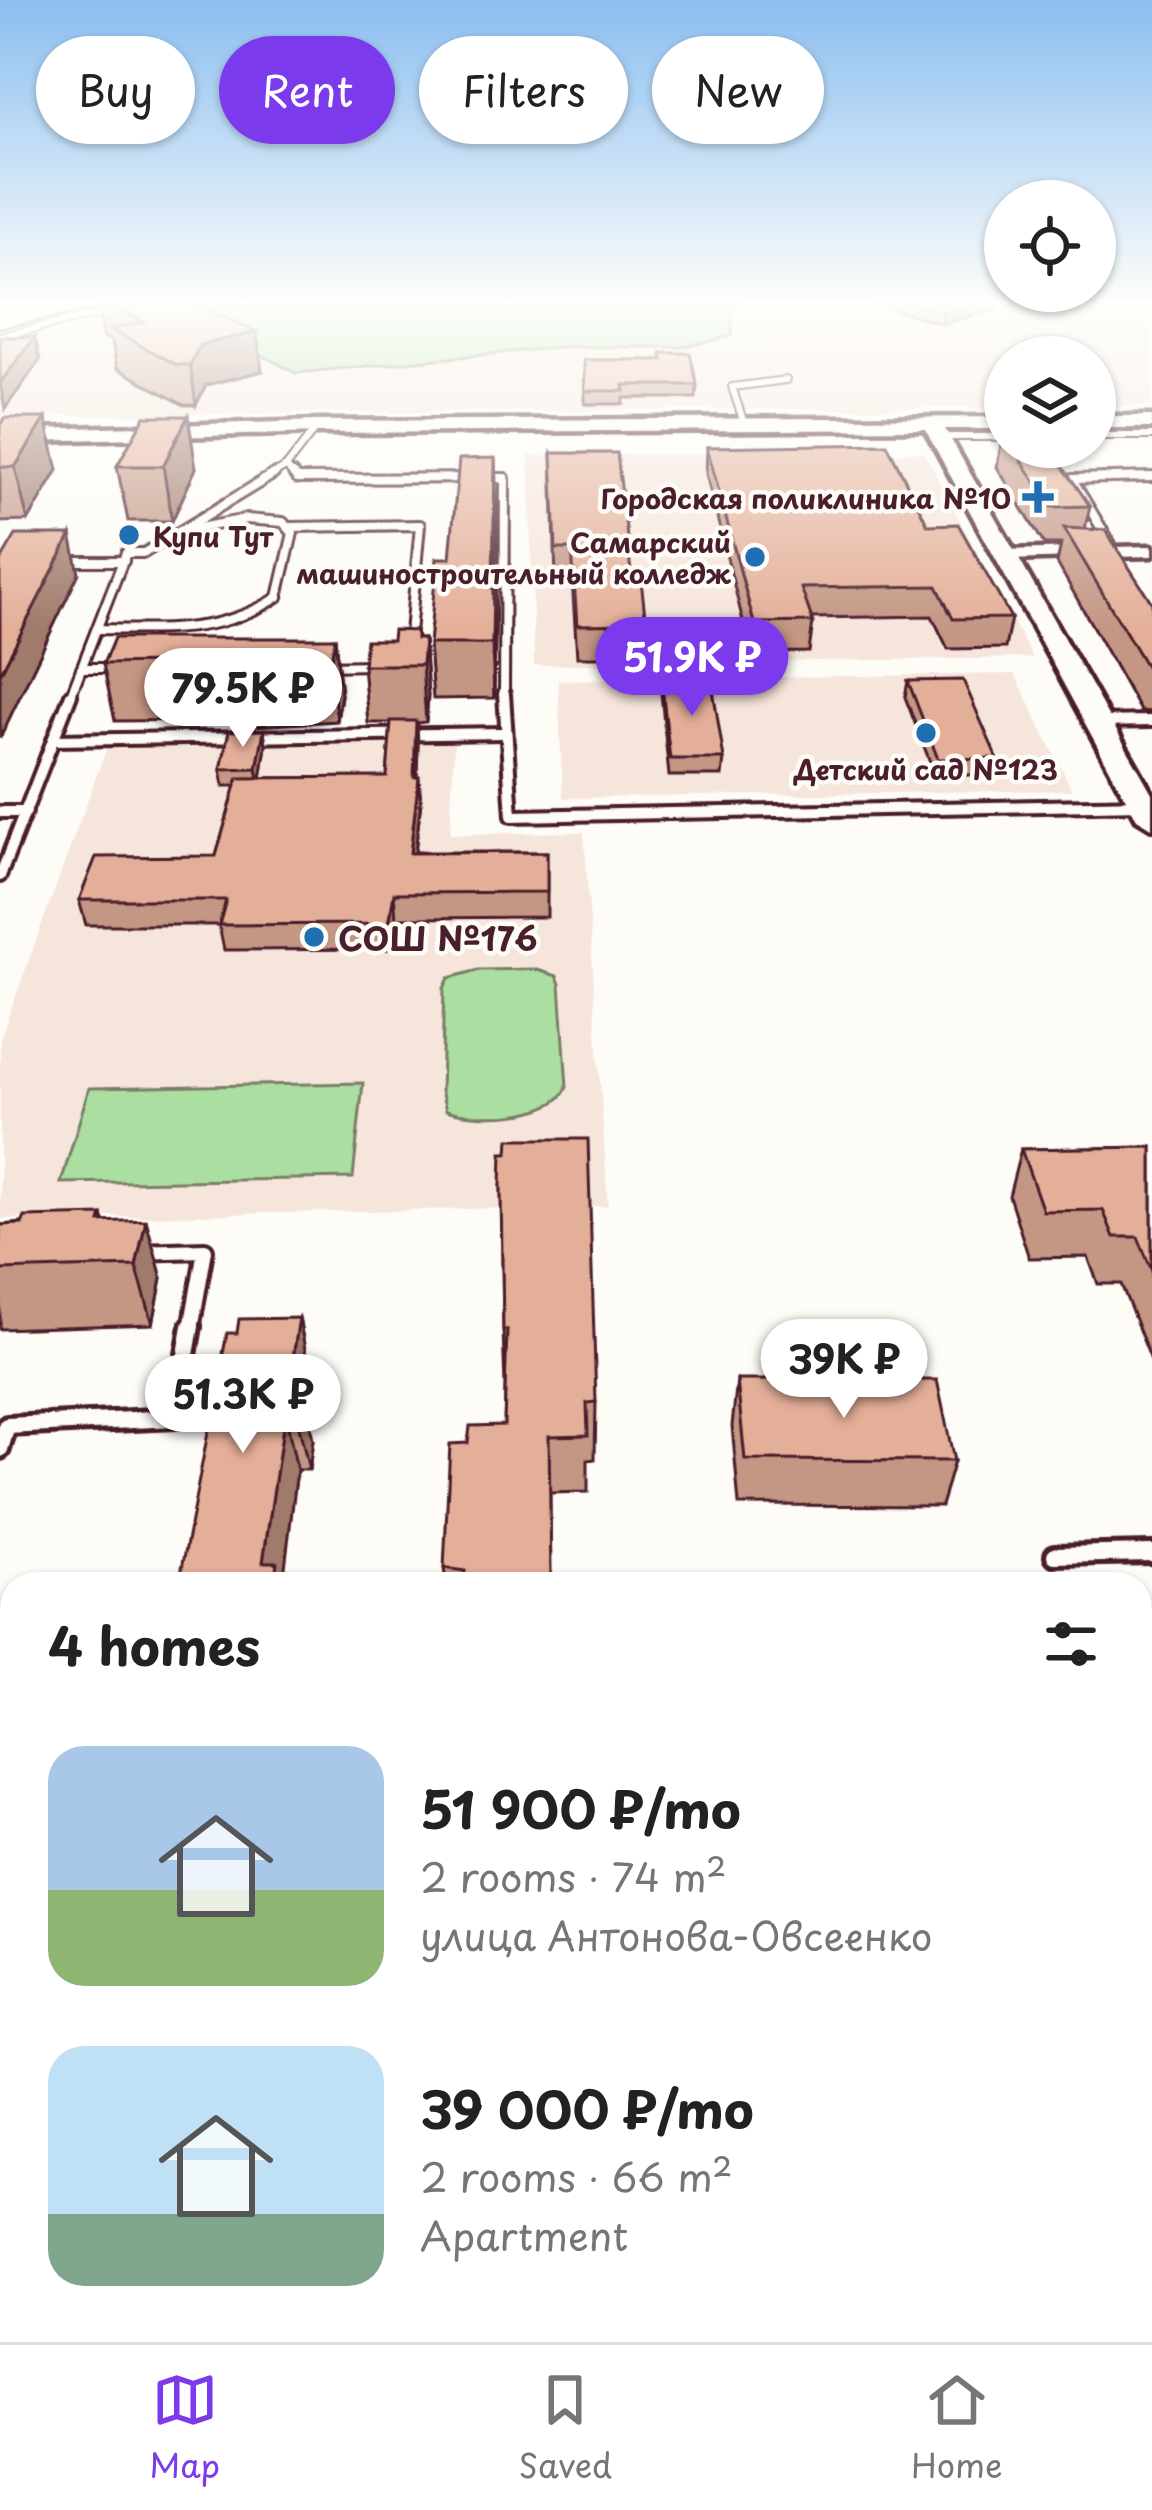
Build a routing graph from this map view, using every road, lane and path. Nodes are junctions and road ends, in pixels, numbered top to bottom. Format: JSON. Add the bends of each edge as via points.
{"nodes":[{"id":1,"x":740,"y":411,"type":"edge"},
{"id":2,"x":1116,"y":422,"type":"edge"},
{"id":3,"x":1152,"y":422,"type":"edge"},
{"id":4,"x":984,"y":425,"type":"edge"},
{"id":5,"x":745,"y":426,"type":"junction"},
{"id":6,"x":317,"y":427,"type":"junction"},
{"id":7,"x":936,"y":431,"type":"junction"},
{"id":8,"x":984,"y":435,"type":"edge"},
{"id":9,"x":0,"y":436,"type":"edge"},
{"id":10,"x":1116,"y":436,"type":"edge"},
{"id":11,"x":1152,"y":436,"type":"edge"},
{"id":12,"x":286,"y":467,"type":"junction"},
{"id":13,"x":1152,"y":477,"type":"edge"},
{"id":14,"x":245,"y":492,"type":"junction"},
{"id":15,"x":275,"y":520,"type":"junction"},
{"id":16,"x":289,"y":527,"type":"junction"},
{"id":17,"x":178,"y":532,"type":"junction"},
{"id":18,"x":1152,"y":551,"type":"edge"},
{"id":19,"x":1117,"y":553,"type":"junction"},
{"id":20,"x":1006,"y":555,"type":"junction"},
{"id":21,"x":124,"y":561,"type":"junction"},
{"id":22,"x":41,"y":562,"type":"edge"},
{"id":23,"x":1128,"y":570,"type":"edge"},
{"id":24,"x":97,"y":628,"type":"junction"},
{"id":25,"x":384,"y":665,"type":"edge"},
{"id":26,"x":408,"y":665,"type":"edge"},
{"id":27,"x":314,"y":666,"type":"edge"},
{"id":28,"x":82,"y":668,"type":"junction"},
{"id":29,"x":128,"y":668,"type":"edge"},
{"id":30,"x":1097,"y":722,"type":"junction"},
{"id":31,"x":1152,"y":722,"type":"edge"},
{"id":32,"x":504,"y":733,"type":"junction"},
{"id":33,"x":56,"y":740,"type":"junction"},
{"id":34,"x":0,"y":812,"type":"edge"},
{"id":35,"x":26,"y":812,"type":"junction"},
{"id":36,"x":1148,"y":812,"type":"edge"},
{"id":37,"x":0,"y":876,"type":"edge"},
{"id":38,"x":114,"y":1252,"type":"edge"},
{"id":39,"x":0,"y":1450,"type":"edge"},
{"id":40,"x":1152,"y":1553,"type":"edge"},
{"id":41,"x":1055,"y":1555,"type":"dead end"}],
"edges":[{"from":1,"to":5,"type":"lane"},
{"from":2,"to":3,"type":"main road"},
{"from":4,"to":7,"type":"main road"},
{"from":5,"to":6,"type":"main road"},
{"from":5,"to":7,"type":"main road"},
{"from":6,"to":9,"type":"main road"},
{"from":6,"to":12,"type":"lane"},
{"from":7,"to":8,"type":"lane"},
{"from":7,"to":20,"type":"main road"},
{"from":10,"to":11,"type":"lane"},
{"from":12,"to":14,"type":"lane"},
{"from":12,"to":32,"type":"lane","via":[[297,479],[506,478]]},
{"from":13,"to":19,"type":"lane","via":[[1072,479]]},
{"from":14,"to":15,"type":"lane","via":[[249,507]]},
{"from":14,"to":17,"type":"lane"},
{"from":15,"to":16,"type":"lane"},
{"from":15,"to":17,"type":"lane"},
{"from":16,"to":24,"type":"lane","via":[[278,598],[266,607],[207,628]]},
{"from":16,"to":26,"type":"lane","via":[[420,525]]},
{"from":17,"to":21,"type":"lane"},
{"from":18,"to":19,"type":"street"},
{"from":19,"to":20,"type":"street"},
{"from":19,"to":23,"type":"lane"},
{"from":20,"to":30,"type":"main road"},
{"from":21,"to":22,"type":"lane"},
{"from":21,"to":24,"type":"lane"},
{"from":24,"to":28,"type":"lane"},
{"from":25,"to":27,"type":"lane"},
{"from":28,"to":29,"type":"lane"},
{"from":28,"to":33,"type":"lane"},
{"from":30,"to":31,"type":"lane"},
{"from":30,"to":36,"type":"main road"},
{"from":32,"to":33,"type":"lane"},
{"from":32,"to":36,"type":"lane","via":[[512,816]]},
{"from":33,"to":35,"type":"lane"},
{"from":34,"to":35,"type":"lane"},
{"from":35,"to":37,"type":"lane"},
{"from":38,"to":39,"type":"lane","via":[[205,1250],[175,1418],[7,1426]]},
{"from":40,"to":41,"type":"lane"}]}
